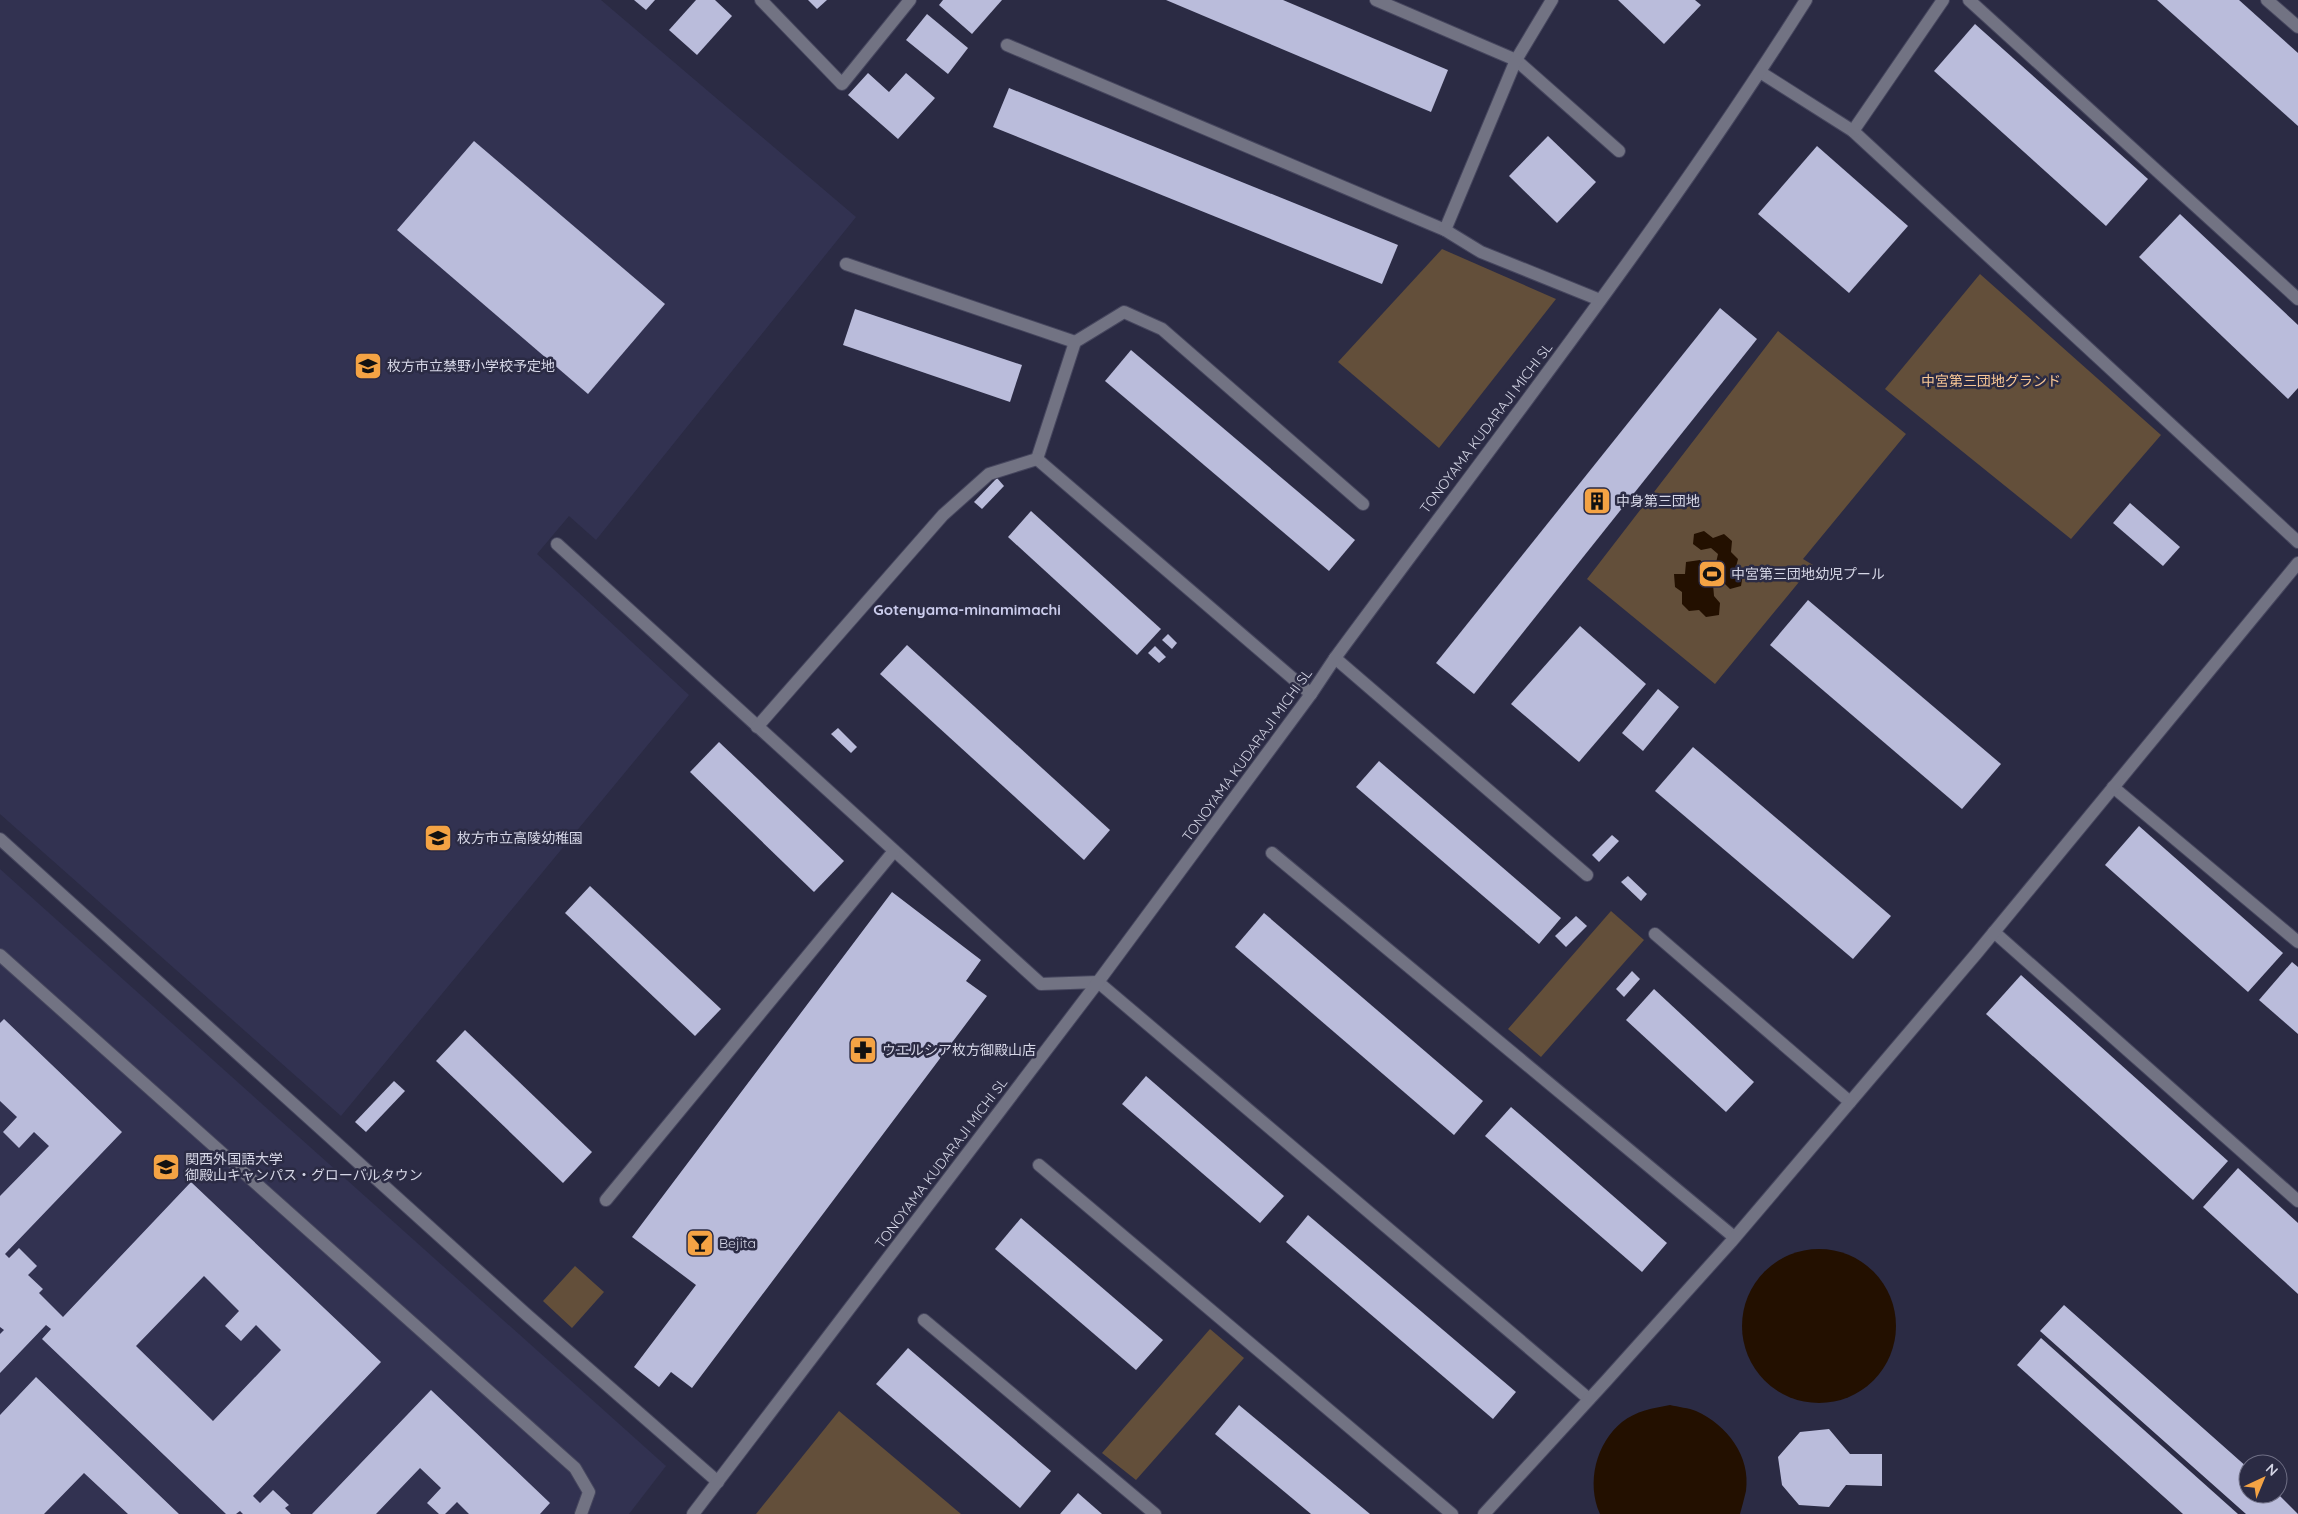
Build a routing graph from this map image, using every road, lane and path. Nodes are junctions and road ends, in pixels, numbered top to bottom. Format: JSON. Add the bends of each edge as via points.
{"nodes":[{"id":1,"x":761,"y":0,"type":"edge"},
{"id":2,"x":910,"y":0,"type":"edge"},
{"id":3,"x":1376,"y":0,"type":"edge"},
{"id":4,"x":1552,"y":0,"type":"edge"},
{"id":5,"x":1806,"y":0,"type":"edge"},
{"id":6,"x":1943,"y":0,"type":"edge"},
{"id":7,"x":1969,"y":0,"type":"edge"},
{"id":8,"x":2267,"y":0,"type":"edge"},
{"id":9,"x":2298,"y":27,"type":"edge"},
{"id":10,"x":1007,"y":45,"type":"dead end"},
{"id":11,"x":1516,"y":60,"type":"junction"},
{"id":12,"x":1760,"y":72,"type":"junction"},
{"id":13,"x":1853,"y":131,"type":"junction"},
{"id":14,"x":1618,"y":151,"type":"dead end"},
{"id":15,"x":1445,"y":230,"type":"junction"},
{"id":16,"x":846,"y":264,"type":"dead end"},
{"id":17,"x":2298,"y":299,"type":"edge"},
{"id":18,"x":1600,"y":300,"type":"junction"},
{"id":19,"x":1075,"y":342,"type":"junction"},
{"id":20,"x":1037,"y":459,"type":"junction"},
{"id":21,"x":1363,"y":504,"type":"dead end"},
{"id":22,"x":2298,"y":542,"type":"edge"},
{"id":23,"x":557,"y":544,"type":"dead end"},
{"id":24,"x":2298,"y":563,"type":"edge"},
{"id":25,"x":1335,"y":658,"type":"junction"},
{"id":26,"x":1310,"y":694,"type":"junction"},
{"id":27,"x":757,"y":727,"type":"junction"},
{"id":28,"x":2113,"y":787,"type":"junction"},
{"id":29,"x":0,"y":839,"type":"edge"},
{"id":30,"x":894,"y":851,"type":"junction"},
{"id":31,"x":1272,"y":853,"type":"dead end"},
{"id":32,"x":1587,"y":875,"type":"dead end"},
{"id":33,"x":1994,"y":932,"type":"junction"},
{"id":34,"x":1655,"y":934,"type":"dead end"},
{"id":35,"x":2298,"y":942,"type":"edge"},
{"id":36,"x":0,"y":954,"type":"edge"},
{"id":37,"x":1098,"y":982,"type":"junction"},
{"id":38,"x":1850,"y":1102,"type":"junction"},
{"id":39,"x":1039,"y":1165,"type":"dead end"},
{"id":40,"x":606,"y":1200,"type":"dead end"},
{"id":41,"x":2298,"y":1201,"type":"edge"},
{"id":42,"x":1734,"y":1237,"type":"junction"},
{"id":43,"x":924,"y":1320,"type":"dead end"},
{"id":44,"x":1590,"y":1399,"type":"junction"},
{"id":45,"x":718,"y":1482,"type":"junction"},
{"id":46,"x":581,"y":1514,"type":"edge"},
{"id":47,"x":693,"y":1514,"type":"edge"},
{"id":48,"x":1155,"y":1514,"type":"edge"},
{"id":49,"x":1452,"y":1514,"type":"edge"},
{"id":50,"x":1484,"y":1514,"type":"edge"}],
"edges":[{"from":1,"to":2,"type":"street","via":[[842,84]]},
{"from":3,"to":11,"type":"street"},
{"from":4,"to":11,"type":"street"},
{"from":5,"to":12,"type":"street","name":"TONOYAMA KUDARAJI MICHI SL"},
{"from":6,"to":13,"type":"street"},
{"from":7,"to":17,"type":"street"},
{"from":8,"to":9,"type":"street"},
{"from":10,"to":15,"type":"street"},
{"from":11,"to":14,"type":"street"},
{"from":11,"to":15,"type":"street"},
{"from":12,"to":13,"type":"street"},
{"from":12,"to":18,"type":"street","name":"TONOYAMA KUDARAJI MICHI SL"},
{"from":13,"to":22,"type":"street"},
{"from":15,"to":18,"type":"street","via":[[1480,252]]},
{"from":16,"to":19,"type":"street"},
{"from":18,"to":25,"type":"street","name":"TONOYAMA KUDARAJI MICHI SL"},
{"from":19,"to":20,"type":"street"},
{"from":19,"to":21,"type":"street","via":[[1124,312],[1162,329]]},
{"from":20,"to":26,"type":"street"},
{"from":20,"to":27,"type":"street","via":[[989,474],[943,515]]},
{"from":23,"to":27,"type":"street"},
{"from":24,"to":28,"type":"street"},
{"from":25,"to":26,"type":"street","name":"TONOYAMA KUDARAJI MICHI SL"},
{"from":25,"to":32,"type":"street"},
{"from":26,"to":37,"type":"street","name":"TONOYAMA KUDARAJI MICHI SL"},
{"from":27,"to":30,"type":"street"},
{"from":28,"to":33,"type":"street"},
{"from":28,"to":35,"type":"street"},
{"from":29,"to":45,"type":"street","via":[[527,1315]]},
{"from":30,"to":37,"type":"street","via":[[1040,984]]},
{"from":30,"to":40,"type":"street"},
{"from":31,"to":42,"type":"street"},
{"from":33,"to":38,"type":"street"},
{"from":33,"to":41,"type":"street"},
{"from":34,"to":38,"type":"street"},
{"from":36,"to":46,"type":"street","via":[[575,1468],[589,1492]]},
{"from":37,"to":44,"type":"street"},
{"from":37,"to":45,"type":"street","name":"TONOYAMA KUDARAJI MICHI SL"},
{"from":38,"to":42,"type":"street"},
{"from":39,"to":49,"type":"street"},
{"from":42,"to":44,"type":"street"},
{"from":43,"to":48,"type":"street"},
{"from":44,"to":50,"type":"street"},
{"from":45,"to":47,"type":"street","name":"TONOYAMA KUDARAJI MICHI SL"}]}
